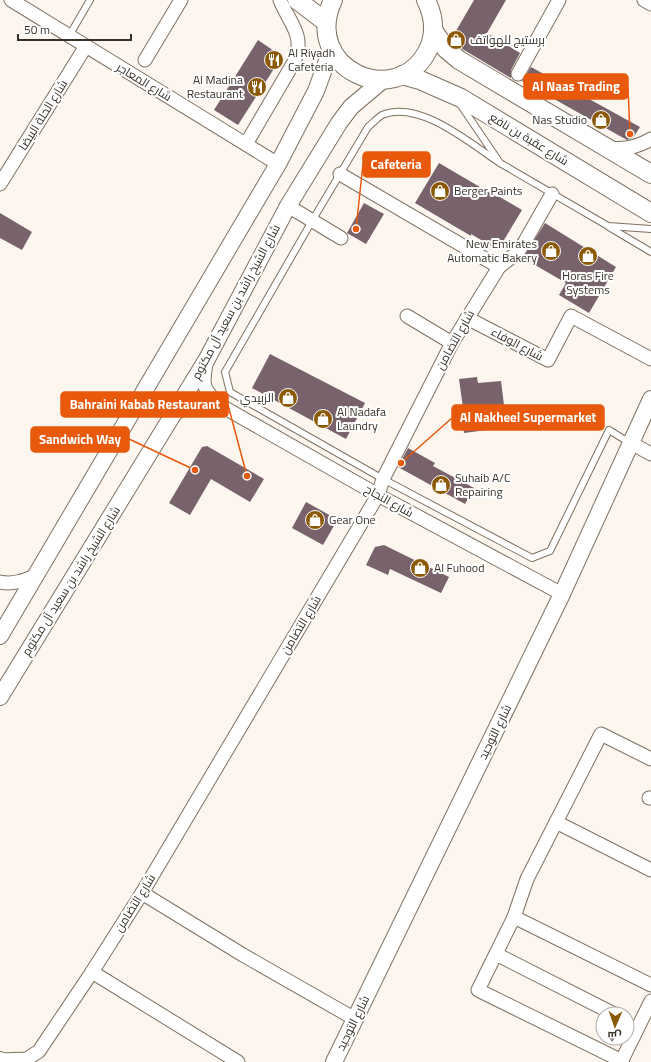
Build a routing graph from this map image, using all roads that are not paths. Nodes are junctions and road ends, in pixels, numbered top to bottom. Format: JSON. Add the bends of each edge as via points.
{"nodes":[{"id":1,"x":10,"y":0,"type":"edge"},
{"id":2,"x":90,"y":0,"type":"edge"},
{"id":3,"x":181,"y":0,"type":"edge"},
{"id":4,"x":280,"y":0,"type":"edge"},
{"id":5,"x":297,"y":0,"type":"edge"},
{"id":6,"x":333,"y":0,"type":"edge"},
{"id":7,"x":560,"y":0,"type":"edge"},
{"id":8,"x":644,"y":0,"type":"edge"},
{"id":9,"x":430,"y":3,"type":"edge"},
{"id":10,"x":651,"y":4,"type":"edge"},
{"id":11,"x":326,"y":22,"type":"junction"},
{"id":12,"x":433,"y":30,"type":"junction"},
{"id":13,"x":69,"y":36,"type":"junction"},
{"id":14,"x":86,"y":46,"type":"junction"},
{"id":15,"x":331,"y":50,"type":"junction"},
{"id":16,"x":145,"y":60,"type":"dead end"},
{"id":17,"x":518,"y":74,"type":"dead end"},
{"id":18,"x":402,"y":75,"type":"junction"},
{"id":19,"x":383,"y":80,"type":"junction"},
{"id":20,"x":453,"y":94,"type":"junction"},
{"id":21,"x":651,"y":139,"type":"edge"},
{"id":22,"x":246,"y":144,"type":"junction"},
{"id":23,"x":606,"y":148,"type":"junction"},
{"id":24,"x":500,"y":163,"type":"junction"},
{"id":25,"x":278,"y":164,"type":"junction"},
{"id":26,"x":340,"y":174,"type":"junction"},
{"id":27,"x":651,"y":174,"type":"edge"},
{"id":28,"x":0,"y":184,"type":"edge"},
{"id":29,"x":552,"y":194,"type":"junction"},
{"id":30,"x":288,"y":206,"type":"junction"},
{"id":31,"x":651,"y":213,"type":"edge"},
{"id":32,"x":312,"y":221,"type":"junction"},
{"id":33,"x":608,"y":226,"type":"junction"},
{"id":34,"x":651,"y":229,"type":"edge"},
{"id":35,"x":341,"y":238,"type":"dead end"},
{"id":36,"x":651,"y":252,"type":"edge"},
{"id":37,"x":499,"y":267,"type":"junction"},
{"id":38,"x":407,"y":316,"type":"dead end"},
{"id":39,"x":467,"y":318,"type":"junction"},
{"id":40,"x":452,"y":343,"type":"junction"},
{"id":41,"x":207,"y":359,"type":"junction"},
{"id":42,"x":651,"y":359,"type":"edge"},
{"id":43,"x":651,"y":399,"type":"edge"},
{"id":44,"x":218,"y":404,"type":"junction"},
{"id":45,"x":174,"y":414,"type":"junction"},
{"id":46,"x":631,"y":443,"type":"junction"},
{"id":47,"x":651,"y":454,"type":"edge"},
{"id":48,"x":383,"y":479,"type":"junction"},
{"id":49,"x":378,"y":495,"type":"junction"},
{"id":50,"x":37,"y":575,"type":"junction"},
{"id":51,"x":0,"y":582,"type":"edge"},
{"id":52,"x":562,"y":594,"type":"junction"},
{"id":53,"x":1,"y":629,"type":"edge"},
{"id":54,"x":0,"y":697,"type":"edge"},
{"id":55,"x":651,"y":759,"type":"edge"},
{"id":56,"x":556,"y":822,"type":"junction"},
{"id":57,"x":651,"y":870,"type":"edge"},
{"id":58,"x":142,"y":893,"type":"junction"},
{"id":59,"x":514,"y":917,"type":"junction"},
{"id":60,"x":496,"y":954,"type":"junction"},
{"id":61,"x":92,"y":972,"type":"junction"},
{"id":62,"x":651,"y":985,"type":"edge"},
{"id":63,"x":651,"y":1001,"type":"edge"},
{"id":64,"x":598,"y":1006,"type":"edge"},
{"id":65,"x":355,"y":1019,"type":"junction"},
{"id":66,"x":635,"y":1021,"type":"edge"},
{"id":67,"x":626,"y":1046,"type":"edge"},
{"id":68,"x":39,"y":1057,"type":"edge"},
{"id":69,"x":2,"y":1061,"type":"edge"},
{"id":70,"x":622,"y":1061,"type":"edge"},
{"id":71,"x":238,"y":1062,"type":"edge"},
{"id":72,"x":334,"y":1062,"type":"edge"}],
"edges":[{"from":1,"to":13,"type":"street","name":"شارع المعاجر"},
{"from":2,"to":13,"type":"lane"},
{"from":3,"to":16,"type":"street"},
{"from":4,"to":22,"type":"street","via":[[296,31],[298,50],[294,62]]},
{"from":5,"to":11,"type":"main road"},
{"from":6,"to":11,"type":"main road"},
{"from":7,"to":17,"type":"street"},
{"from":8,"to":10,"type":"street"},
{"from":9,"to":12,"type":"main road"},
{"from":11,"to":15,"type":"main road"},
{"from":12,"to":18,"type":"main road","via":[[424,57],[414,68]]},
{"from":12,"to":23,"type":"main road","via":[[446,49],[459,60]]},
{"from":13,"to":14,"type":"street","name":"شارع المعاجر"},
{"from":14,"to":22,"type":"street","name":"شارع المعاجر"},
{"from":14,"to":28,"type":"street","name":"شارع الحلة البيضا"},
{"from":15,"to":19,"type":"main road","via":[[340,63],[352,73]]},
{"from":15,"to":25,"type":"street","via":[[316,91]]},
{"from":18,"to":19,"type":"main road"},
{"from":18,"to":20,"type":"main road","name":"شارع عقبة بن نافع"},
{"from":19,"to":30,"type":"street","name":"شارع الشيخ راشد بن سعيد آل مكتوم","via":[[356,103],[339,123]]},
{"from":20,"to":24,"type":"lane"},
{"from":20,"to":31,"type":"main road","name":"شارع عقبة بن نافع"},
{"from":21,"to":23,"type":"street","via":[[632,148]]},
{"from":22,"to":25,"type":"street","name":"شارع المعاجر"},
{"from":23,"to":27,"type":"main road"},
{"from":24,"to":26,"type":"lane","via":[[445,126],[421,115],[400,112],[381,116],[368,128]]},
{"from":24,"to":29,"type":"lane"},
{"from":25,"to":50,"type":"street"},
{"from":26,"to":32,"type":"lane"},
{"from":26,"to":37,"type":"street"},
{"from":29,"to":33,"type":"lane"},
{"from":29,"to":37,"type":"street","name":"شارع التضامن","via":[[518,252]]},
{"from":30,"to":32,"type":"street"},
{"from":30,"to":41,"type":"street","name":"شارع الشيخ راشد بن سعيد آل مكتوم"},
{"from":32,"to":35,"type":"street"},
{"from":32,"to":48,"type":"lane","via":[[225,372],[230,392]]},
{"from":33,"to":34,"type":"lane"},
{"from":33,"to":36,"type":"lane"},
{"from":37,"to":39,"type":"street","name":"شارع التضامن"},
{"from":38,"to":40,"type":"street"},
{"from":39,"to":40,"type":"street","name":"شارع التضامن"},
{"from":39,"to":42,"type":"street","name":"شارع الوفاء","via":[[548,360],[571,316]]},
{"from":40,"to":48,"type":"street","name":"شارع التضامن"},
{"from":41,"to":44,"type":"street","name":"شارع النجاح","via":[[204,379],[206,391]]},
{"from":41,"to":45,"type":"street","name":"شارع الشيخ راشد بن سعيد آل مكتوم"},
{"from":43,"to":46,"type":"street","name":"شارع التوحيد"},
{"from":44,"to":45,"type":"street","name":"شارع النجاح","via":[[205,402]]},
{"from":44,"to":49,"type":"street","name":"شارع النجاح"},
{"from":45,"to":54,"type":"street","name":"شارع الشيخ راشد بن سعيد آل مكتوم"},
{"from":46,"to":47,"type":"street"},
{"from":46,"to":48,"type":"lane","via":[[608,430],[550,551],[532,558]]},
{"from":46,"to":52,"type":"street","name":"شارع التوحيد"},
{"from":48,"to":49,"type":"street","name":"شارع التضامن"},
{"from":49,"to":52,"type":"street","name":"شارع النجاح"},
{"from":49,"to":58,"type":"street","name":"شارع التضامن"},
{"from":50,"to":51,"type":"street","via":[[19,582]]},
{"from":50,"to":53,"type":"street"},
{"from":52,"to":65,"type":"street","name":"شارع التوحيد"},
{"from":55,"to":56,"type":"street","via":[[601,734]]},
{"from":56,"to":57,"type":"street"},
{"from":56,"to":59,"type":"street","via":[[527,879]]},
{"from":58,"to":61,"type":"street","name":"شارع التضامن"},
{"from":58,"to":65,"type":"street"},
{"from":59,"to":60,"type":"street"},
{"from":59,"to":62,"type":"street"},
{"from":60,"to":64,"type":"street"},
{"from":60,"to":70,"type":"street","via":[[478,990]]},
{"from":61,"to":68,"type":"street","name":"شارع التضامن"},
{"from":61,"to":71,"type":"street"},
{"from":63,"to":66,"type":"street"},
{"from":65,"to":72,"type":"street","name":"شارع التوحيد"},
{"from":67,"to":70,"type":"street"},
{"from":68,"to":69,"type":"street","name":"شارع التضامن"}]}
